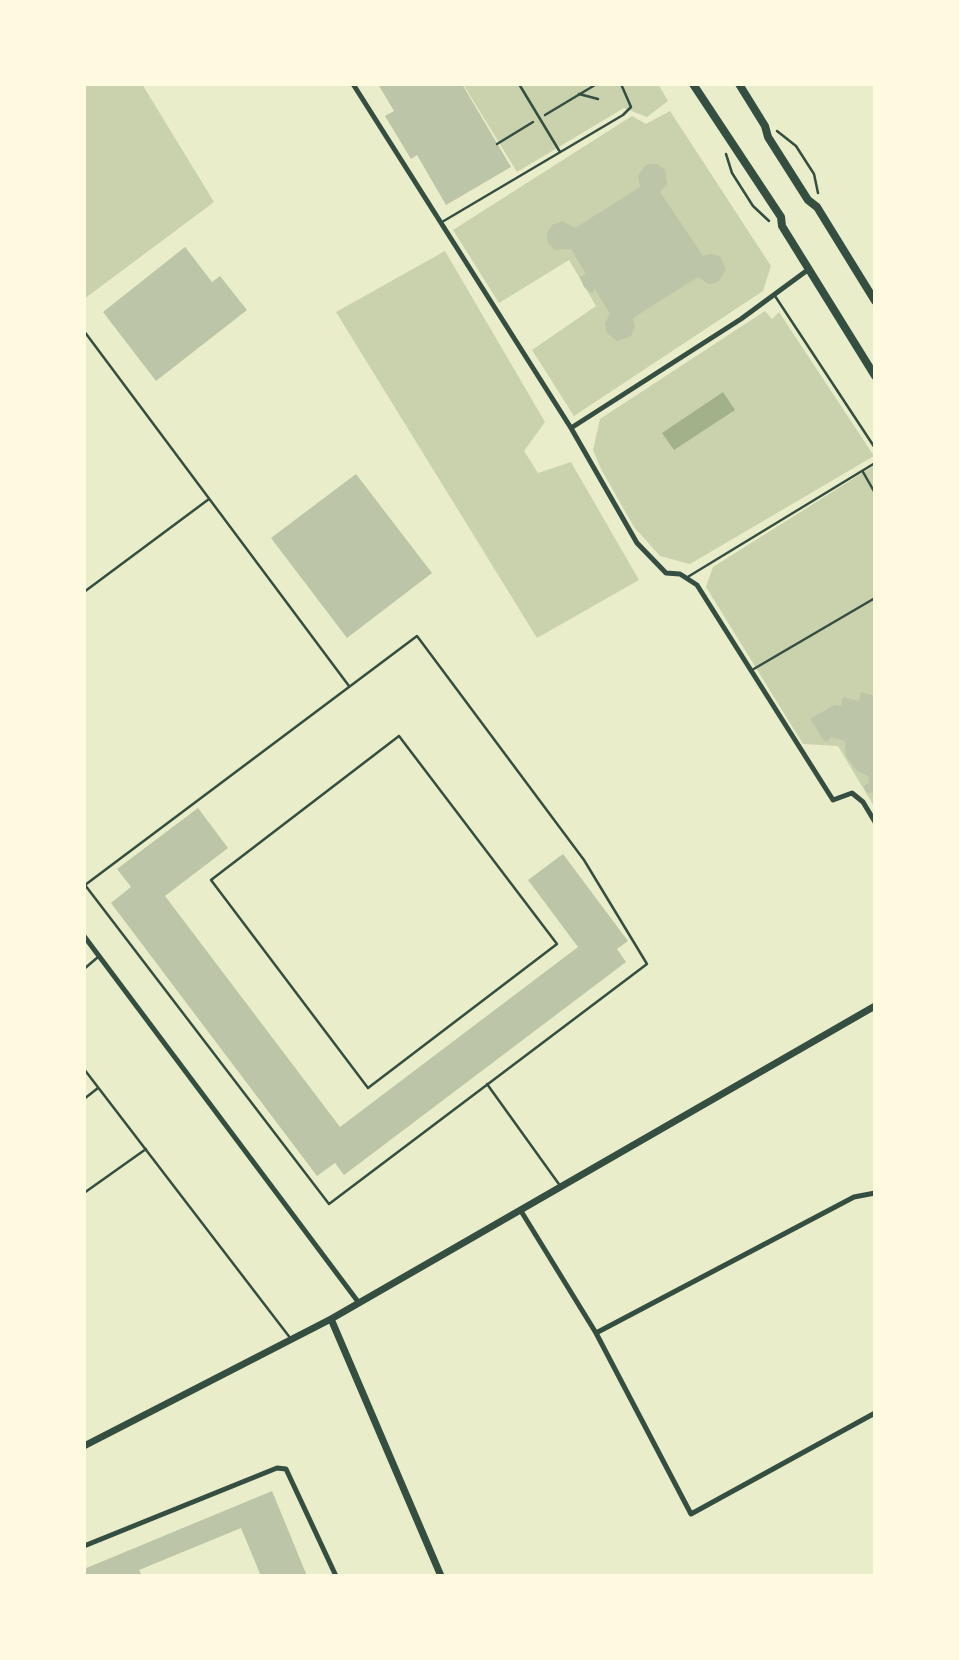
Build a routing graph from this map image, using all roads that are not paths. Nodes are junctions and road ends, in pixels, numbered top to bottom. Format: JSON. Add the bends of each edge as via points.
{"nodes":[{"id":1,"x":353,"y":84,"type":"edge"},
{"id":2,"x":519,"y":84,"type":"edge"},
{"id":3,"x":621,"y":84,"type":"edge"},
{"id":4,"x":693,"y":84,"type":"edge"},
{"id":5,"x":739,"y":84,"type":"edge"},
{"id":6,"x":560,"y":152,"type":"junction"},
{"id":7,"x":439,"y":224,"type":"junction"},
{"id":8,"x":808,"y":269,"type":"junction"},
{"id":9,"x":774,"y":294,"type":"junction"},
{"id":10,"x":875,"y":301,"type":"edge"},
{"id":11,"x":84,"y":331,"type":"edge"},
{"id":12,"x":875,"y":376,"type":"edge"},
{"id":13,"x":570,"y":428,"type":"junction"},
{"id":14,"x":875,"y":448,"type":"edge"},
{"id":15,"x":875,"y":463,"type":"edge"},
{"id":16,"x":862,"y":471,"type":"junction"},
{"id":17,"x":875,"y":493,"type":"edge"},
{"id":18,"x":209,"y":499,"type":"junction"},
{"id":19,"x":686,"y":578,"type":"junction"},
{"id":20,"x":84,"y":592,"type":"edge"},
{"id":21,"x":875,"y":598,"type":"edge"},
{"id":22,"x":752,"y":670,"type":"junction"},
{"id":23,"x":349,"y":686,"type":"junction"},
{"id":24,"x":875,"y":822,"type":"edge"},
{"id":25,"x":84,"y":936,"type":"edge"},
{"id":26,"x":99,"y":956,"type":"junction"},
{"id":27,"x":84,"y":969,"type":"edge"},
{"id":28,"x":875,"y":1006,"type":"edge"},
{"id":29,"x":84,"y":1069,"type":"edge"},
{"id":30,"x":488,"y":1084,"type":"junction"},
{"id":31,"x":99,"y":1088,"type":"junction"},
{"id":32,"x":368,"y":1088,"type":"joint"},
{"id":33,"x":84,"y":1099,"type":"edge"},
{"id":34,"x":146,"y":1149,"type":"junction"},
{"id":35,"x":562,"y":1188,"type":"junction"},
{"id":36,"x":875,"y":1192,"type":"edge"},
{"id":37,"x":84,"y":1193,"type":"edge"},
{"id":38,"x":521,"y":1212,"type":"junction"},
{"id":39,"x":359,"y":1303,"type":"junction"},
{"id":40,"x":331,"y":1319,"type":"junction"},
{"id":41,"x":596,"y":1333,"type":"junction"},
{"id":42,"x":291,"y":1339,"type":"junction"},
{"id":43,"x":875,"y":1413,"type":"edge"},
{"id":44,"x":84,"y":1446,"type":"edge"},
{"id":45,"x":84,"y":1546,"type":"edge"},
{"id":46,"x":336,"y":1576,"type":"edge"},
{"id":47,"x":440,"y":1576,"type":"edge"}],
"edges":[{"from":1,"to":7,"type":"street"},
{"from":2,"to":6,"type":"lane"},
{"from":3,"to":6,"type":"lane","via":[[631,107]]},
{"from":4,"to":8,"type":"main road","via":[[781,217]]},
{"from":5,"to":10,"type":"main road","via":[[768,137]]},
{"from":6,"to":7,"type":"lane"},
{"from":7,"to":13,"type":"street"},
{"from":8,"to":9,"type":"street"},
{"from":8,"to":12,"type":"main road"},
{"from":9,"to":13,"type":"street"},
{"from":9,"to":14,"type":"lane"},
{"from":11,"to":18,"type":"lane"},
{"from":13,"to":19,"type":"street","via":[[637,543],[666,573]]},
{"from":15,"to":16,"type":"lane"},
{"from":16,"to":17,"type":"lane"},
{"from":16,"to":19,"type":"lane"},
{"from":18,"to":20,"type":"lane"},
{"from":18,"to":23,"type":"lane"},
{"from":19,"to":22,"type":"street","via":[[697,585]]},
{"from":21,"to":22,"type":"lane"},
{"from":22,"to":24,"type":"street","via":[[833,800],[852,793]]},
{"from":23,"to":30,"type":"lane","via":[[417,636],[584,860],[647,964]]},
{"from":23,"to":30,"type":"lane","via":[[85,885],[329,1204]]},
{"from":25,"to":26,"type":"street"},
{"from":26,"to":27,"type":"lane"},
{"from":26,"to":39,"type":"street"},
{"from":28,"to":35,"type":"street"},
{"from":29,"to":31,"type":"lane"},
{"from":30,"to":35,"type":"lane"},
{"from":31,"to":33,"type":"lane"},
{"from":31,"to":34,"type":"lane"},
{"from":32,"to":32,"type":"lane","via":[[557,944],[399,736],[211,880]]},
{"from":34,"to":37,"type":"lane"},
{"from":34,"to":42,"type":"lane"},
{"from":35,"to":38,"type":"street"},
{"from":36,"to":41,"type":"street","via":[[854,1197]]},
{"from":38,"to":39,"type":"street"},
{"from":38,"to":41,"type":"street"},
{"from":39,"to":40,"type":"street"},
{"from":40,"to":42,"type":"street"},
{"from":40,"to":47,"type":"street"},
{"from":41,"to":43,"type":"street","via":[[691,1514]]},
{"from":42,"to":44,"type":"street"},
{"from":45,"to":46,"type":"street","via":[[277,1468],[286,1469]]}]}
